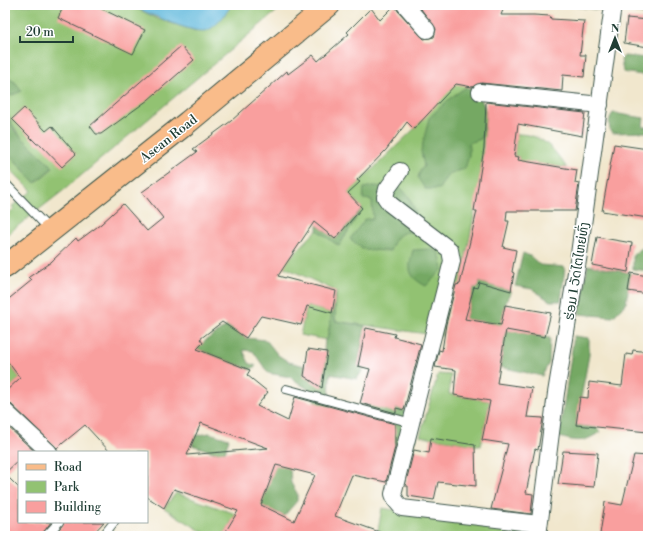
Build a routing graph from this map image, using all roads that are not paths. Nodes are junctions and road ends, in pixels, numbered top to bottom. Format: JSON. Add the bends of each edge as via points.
{"nodes":[{"id":1,"x":329,"y":5,"type":"edge"},
{"id":2,"x":405,"y":5,"type":"edge"},
{"id":3,"x":613,"y":5,"type":"edge"},
{"id":4,"x":427,"y":30,"type":"dead end"},
{"id":5,"x":480,"y":92,"type":"dead end"},
{"id":6,"x":600,"y":106,"type":"junction"},
{"id":7,"x":400,"y":171,"type":"dead end"},
{"id":8,"x":5,"y":183,"type":"edge"},
{"id":9,"x":50,"y":231,"type":"junction"},
{"id":10,"x":5,"y":267,"type":"edge"},
{"id":11,"x":286,"y":389,"type":"dead end"},
{"id":12,"x":5,"y":411,"type":"edge"},
{"id":13,"x":412,"y":423,"type":"junction"},
{"id":14,"x":47,"y":451,"type":"edge"},
{"id":15,"x":58,"y":523,"type":"edge"},
{"id":16,"x":113,"y":523,"type":"edge"},
{"id":17,"x":538,"y":530,"type":"edge"},
{"id":18,"x":46,"y":536,"type":"edge"},
{"id":19,"x":103,"y":536,"type":"edge"}],
"edges":[{"from":1,"to":9,"type":"main road","name":"Asean Road","via":[[188,122]]},
{"from":2,"to":4,"type":"street"},
{"from":3,"to":6,"type":"street","name":"ຮ່ອມ 1 ວັດໄຕໄຫຍ່ທົ່ງ"},
{"from":5,"to":6,"type":"street"},
{"from":6,"to":17,"type":"street","name":"ຮ່ອມ 1 ວັດໄຕໄຫຍ່ທົ່ງ","via":[[556,393]]},
{"from":7,"to":13,"type":"street","via":[[387,189],[385,197],[390,204],[450,250],[452,261]]},
{"from":8,"to":9,"type":"lane"},
{"from":9,"to":10,"type":"main road","name":"Asean Road"},
{"from":11,"to":13,"type":"lane"},
{"from":12,"to":14,"type":"street"},
{"from":13,"to":17,"type":"street","via":[[393,494],[402,508]]},
{"from":15,"to":18,"type":"lane"},
{"from":16,"to":19,"type":"lane"}]}
